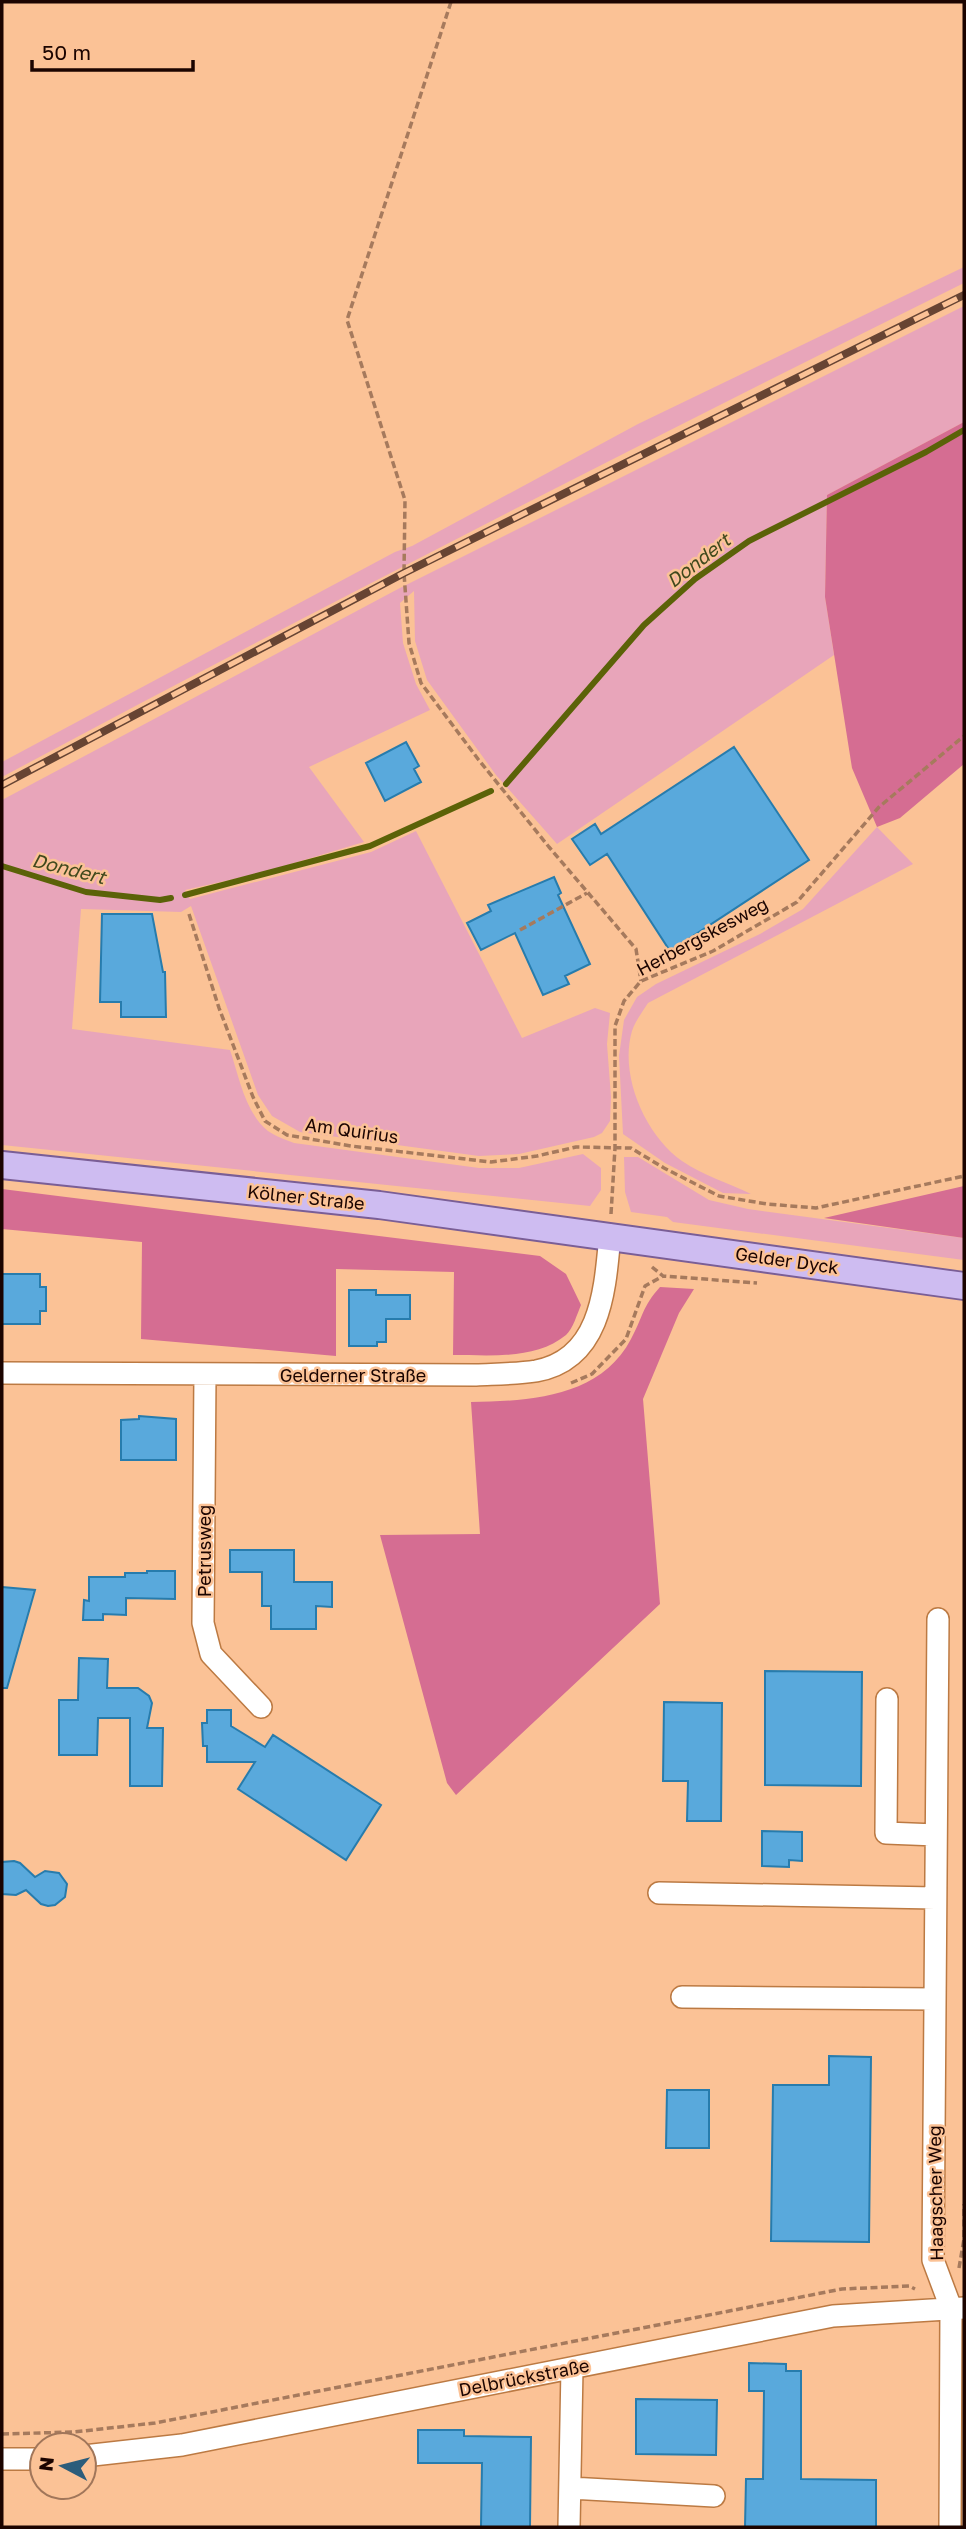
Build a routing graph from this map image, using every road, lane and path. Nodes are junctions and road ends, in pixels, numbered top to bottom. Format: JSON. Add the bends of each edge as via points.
{"nodes":[{"id":1,"x":451,"y":2,"type":"edge"},
{"id":2,"x":964,"y":736,"type":"edge"},
{"id":3,"x":587,"y":893,"type":"junction"},
{"id":4,"x":189,"y":914,"type":"dead end"},
{"id":5,"x":520,"y":930,"type":"dead end"},
{"id":6,"x":640,"y":981,"type":"junction"},
{"id":7,"x":615,"y":1148,"type":"junction"},
{"id":8,"x":2,"y":1165,"type":"edge"},
{"id":9,"x":964,"y":1176,"type":"edge"},
{"id":10,"x":610,"y":1235,"type":"junction"},
{"id":11,"x":964,"y":1286,"type":"edge"},
{"id":12,"x":2,"y":1373,"type":"edge"},
{"id":13,"x":205,"y":1374,"type":"junction"},
{"id":14,"x":938,"y":1619,"type":"dead end"},
{"id":15,"x":887,"y":1699,"type":"dead end"},
{"id":16,"x":261,"y":1707,"type":"dead end"},
{"id":17,"x":936,"y":1835,"type":"junction"},
{"id":18,"x":659,"y":1893,"type":"dead end"},
{"id":19,"x":935,"y":1898,"type":"junction"},
{"id":20,"x":682,"y":1997,"type":"dead end"},
{"id":21,"x":934,"y":1999,"type":"junction"},
{"id":22,"x":964,"y":2204,"type":"edge"},
{"id":23,"x":958,"y":2308,"type":"edge"},
{"id":24,"x":572,"y":2368,"type":"junction"},
{"id":25,"x":2,"y":2434,"type":"edge"},
{"id":26,"x":98,"y":2454,"type":"edge"},
{"id":27,"x":2,"y":2459,"type":"edge"},
{"id":28,"x":28,"y":2459,"type":"edge"},
{"id":29,"x":570,"y":2488,"type":"junction"},
{"id":30,"x":714,"y":2497,"type":"dead end"},
{"id":31,"x":569,"y":2527,"type":"edge"},
{"id":32,"x":950,"y":2527,"type":"edge"}],
"edges":[{"from":1,"to":3,"type":"path","via":[[347,320],[405,500],[409,643],[421,682]]},
{"from":2,"to":6,"type":"path","name":"Herbergskesweg","via":[[879,807],[797,902],[713,951]]},
{"from":3,"to":5,"type":"path"},
{"from":3,"to":6,"type":"path","via":[[636,949]]},
{"from":4,"to":7,"type":"path","name":"Am Quirius","via":[[253,1097],[265,1121],[287,1135],[491,1162],[576,1147]]},
{"from":6,"to":7,"type":"path","name":"Herbergskesweg","via":[[625,1000],[615,1026]]},
{"from":7,"to":9,"type":"path","name":"Am Quirius","via":[[631,1148],[719,1196],[816,1208]]},
{"from":7,"to":10,"type":"path","name":"Herbergskesweg"},
{"from":8,"to":10,"type":"main road","name":"Kölner Straße"},
{"from":10,"to":11,"type":"main road","name":"Gelder Dyck"},
{"from":10,"to":13,"type":"street","name":"Gelderner Straße","via":[[602,1305],[592,1328],[577,1349],[538,1370],[477,1376]]},
{"from":12,"to":13,"type":"street","name":"Gelderner Straße"},
{"from":13,"to":16,"type":"street","name":"Petrusweg","via":[[203,1623],[211,1654]]},
{"from":14,"to":17,"type":"street","name":"Haagscher Weg"},
{"from":15,"to":17,"type":"street","via":[[886,1833]]},
{"from":17,"to":19,"type":"street","name":"Haagscher Weg"},
{"from":18,"to":19,"type":"street"},
{"from":19,"to":21,"type":"street","name":"Haagscher Weg"},
{"from":20,"to":21,"type":"street"},
{"from":21,"to":23,"type":"street","name":"Haagscher Weg","via":[[933,2260]]},
{"from":22,"to":23,"type":"path"},
{"from":23,"to":24,"type":"street","name":"Delbrückstraße","via":[[833,2316]]},
{"from":23,"to":25,"type":"path","via":[[909,2286],[842,2289],[155,2423]]},
{"from":23,"to":32,"type":"street","name":"Haagscher Weg"},
{"from":24,"to":26,"type":"street","name":"Delbrückstraße","via":[[182,2445]]},
{"from":24,"to":29,"type":"street"},
{"from":27,"to":28,"type":"street"},
{"from":29,"to":30,"type":"street"},
{"from":29,"to":31,"type":"street"}]}
